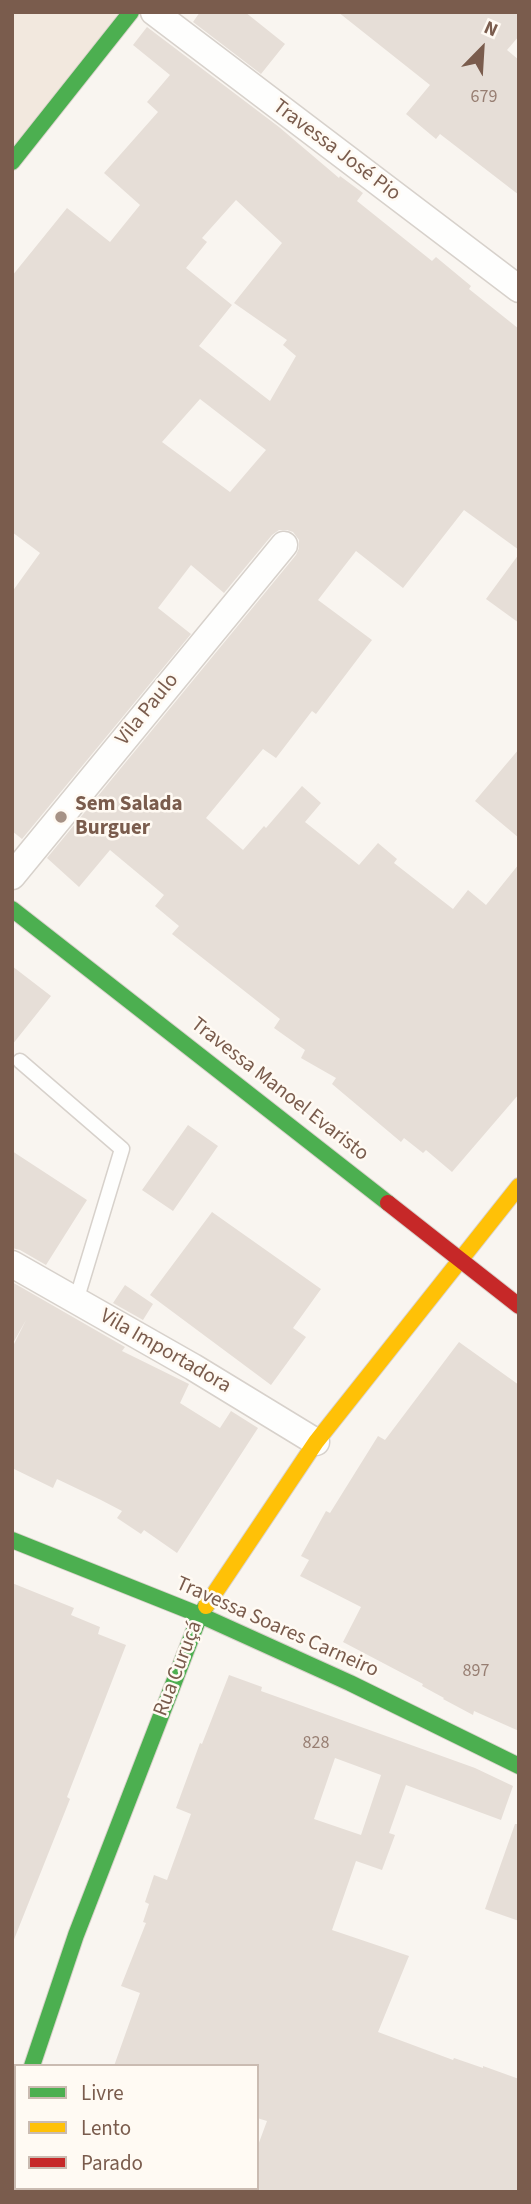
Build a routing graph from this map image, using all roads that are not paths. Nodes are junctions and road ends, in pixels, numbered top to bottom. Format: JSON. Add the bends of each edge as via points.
{"nodes":[{"id":1,"x":131,"y":12,"type":"edge"},
{"id":2,"x":154,"y":12,"type":"edge"},
{"id":3,"x":12,"y":162,"type":"edge"},
{"id":4,"x":519,"y":289,"type":"edge"},
{"id":5,"x":284,"y":545,"type":"dead end"},
{"id":6,"x":12,"y":876,"type":"edge"},
{"id":7,"x":12,"y":909,"type":"edge"},
{"id":8,"x":20,"y":1062,"type":"dead end"},
{"id":9,"x":519,"y":1186,"type":"edge"},
{"id":10,"x":461,"y":1259,"type":"junction"},
{"id":11,"x":16,"y":1266,"type":"edge"},
{"id":12,"x":76,"y":1300,"type":"junction"},
{"id":13,"x":519,"y":1306,"type":"edge"},
{"id":14,"x":316,"y":1442,"type":"junction"},
{"id":15,"x":12,"y":1540,"type":"edge"},
{"id":16,"x":200,"y":1615,"type":"junction"},
{"id":17,"x":519,"y":1766,"type":"edge"},
{"id":18,"x":33,"y":2064,"type":"edge"}],
"edges":[{"from":1,"to":3,"type":"street"},
{"from":2,"to":4,"type":"street","name":"Travessa José Pio"},
{"from":5,"to":6,"type":"street","name":"Vila Paulo"},
{"from":7,"to":10,"type":"street","name":"Travessa Manoel Evaristo"},
{"from":8,"to":12,"type":"lane","via":[[122,1149]]},
{"from":9,"to":10,"type":"street","name":"Rua Curuçá"},
{"from":10,"to":13,"type":"street","name":"Travessa Manoel Evaristo"},
{"from":10,"to":14,"type":"street","name":"Rua Curuçá"},
{"from":11,"to":12,"type":"street","name":"Vila Importadora"},
{"from":12,"to":14,"type":"street","name":"Vila Importadora"},
{"from":14,"to":16,"type":"street","name":"Rua Curuçá"},
{"from":15,"to":16,"type":"street","name":"Travessa Soares Carneiro"},
{"from":16,"to":17,"type":"street","name":"Travessa Soares Carneiro"},
{"from":16,"to":18,"type":"street","name":"Rua Curuçá","via":[[76,1935]]}]}
